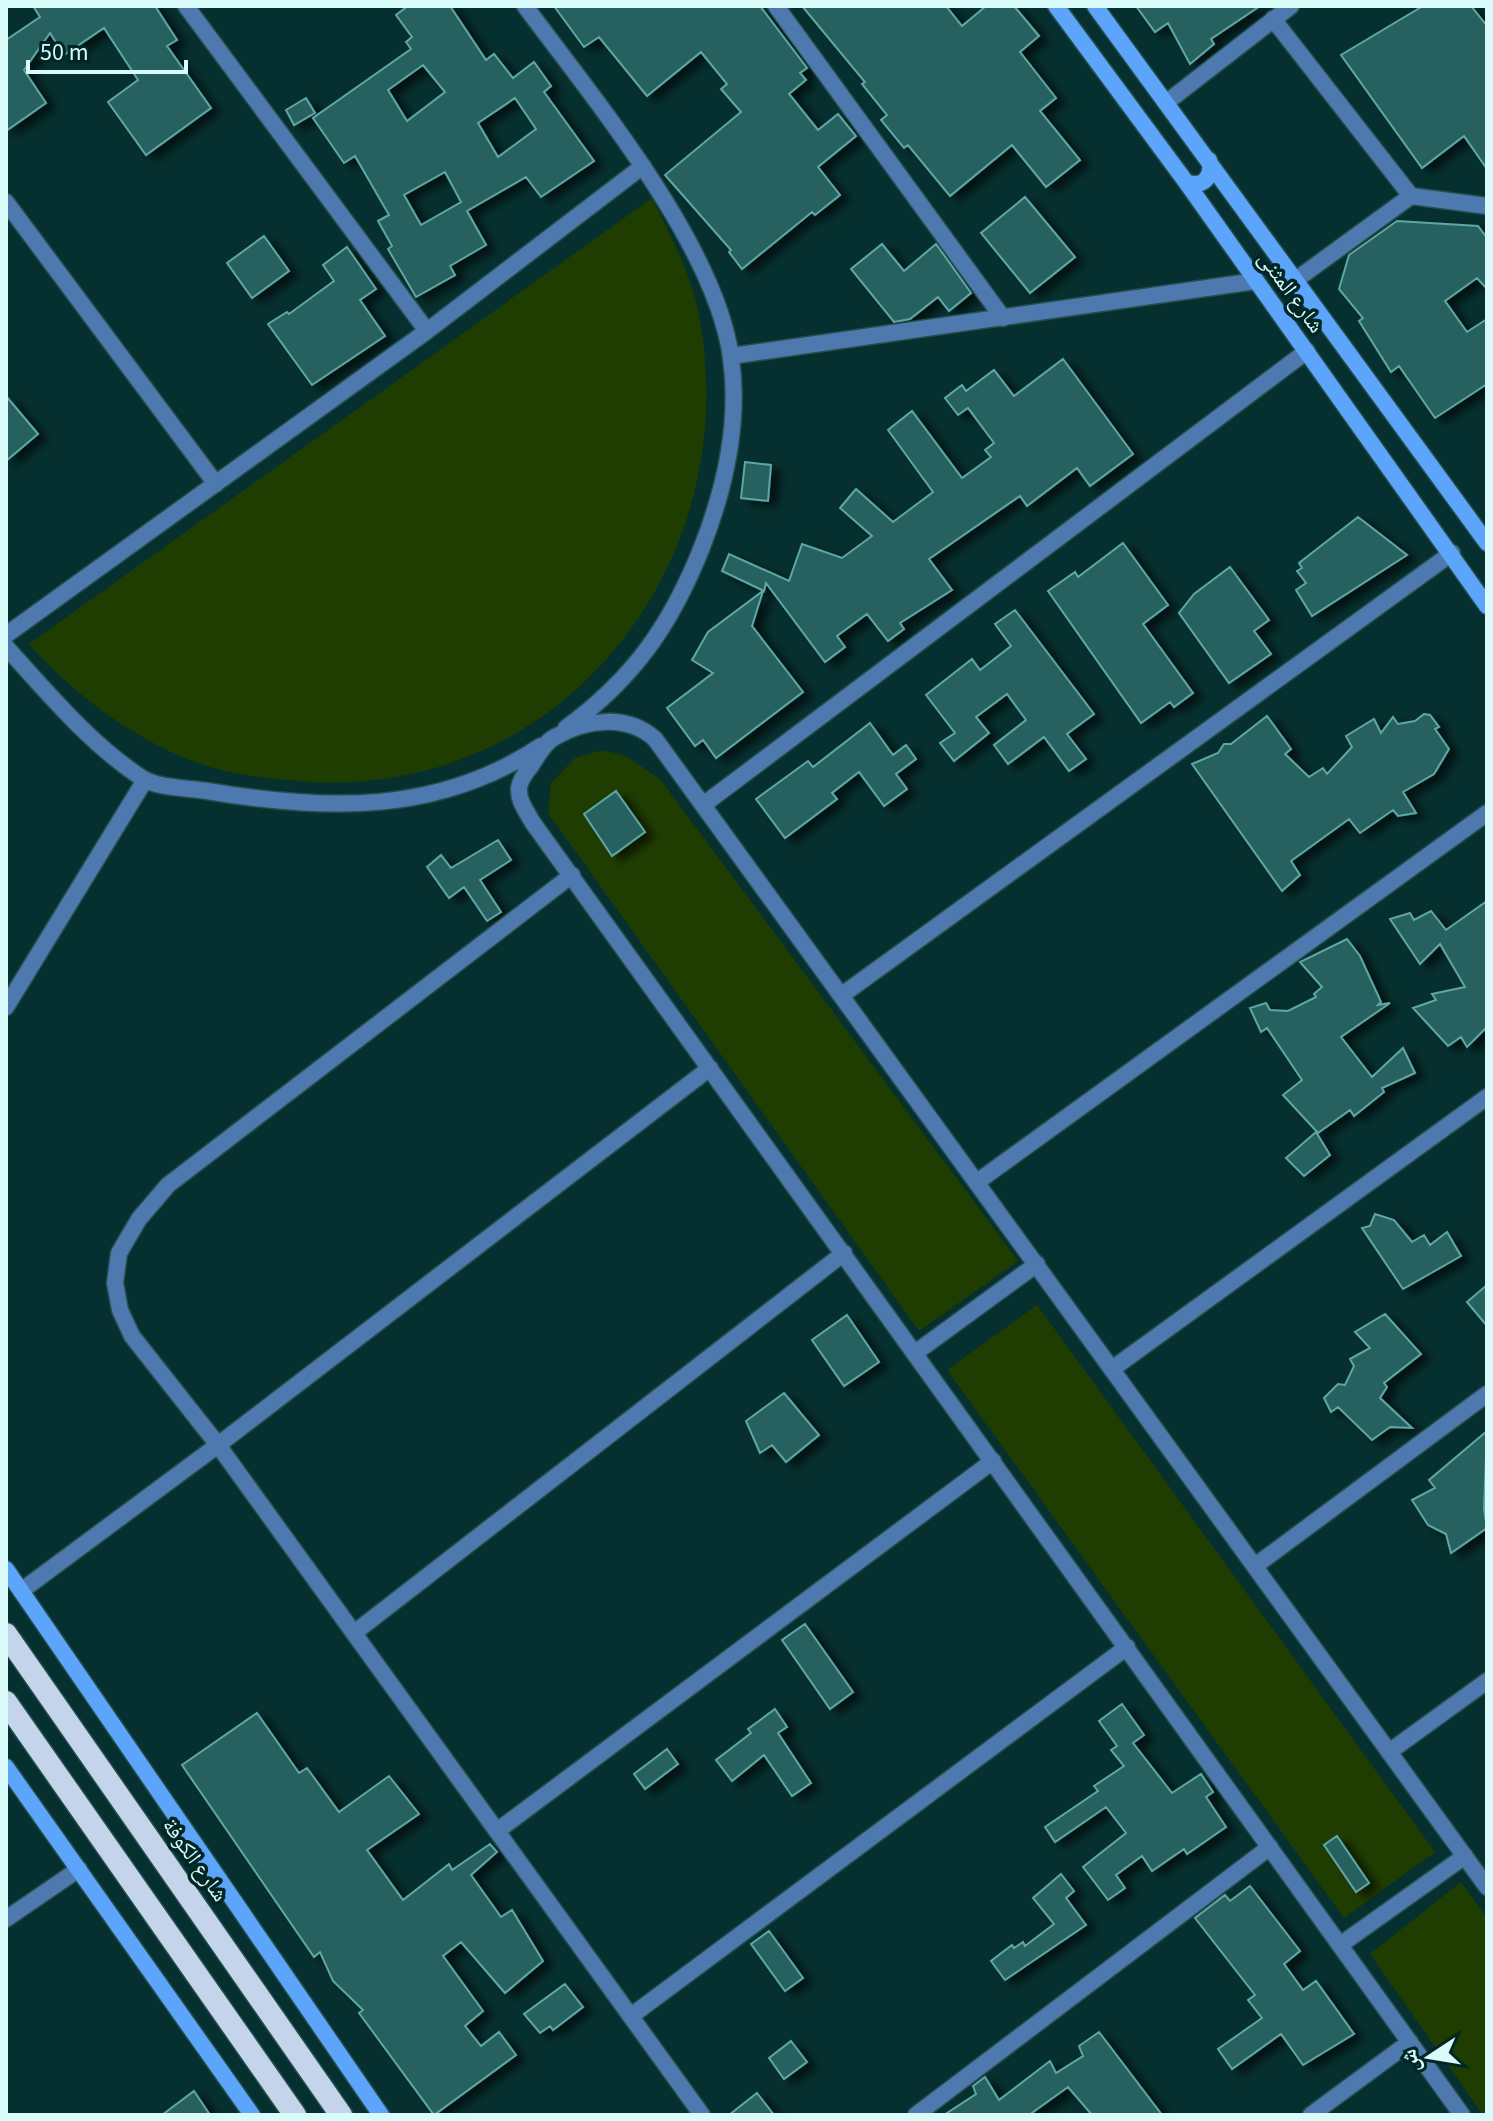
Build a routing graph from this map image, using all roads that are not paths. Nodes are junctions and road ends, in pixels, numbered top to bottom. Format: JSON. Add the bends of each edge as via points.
{"nodes":[{"id":1,"x":186,"y":6,"type":"edge"},
{"id":2,"x":525,"y":6,"type":"edge"},
{"id":3,"x":776,"y":6,"type":"edge"},
{"id":4,"x":1056,"y":6,"type":"edge"},
{"id":5,"x":1095,"y":6,"type":"edge"},
{"id":6,"x":1291,"y":6,"type":"edge"},
{"id":7,"x":1273,"y":19,"type":"junction"},
{"id":8,"x":1167,"y":102,"type":"junction"},
{"id":9,"x":1209,"y":160,"type":"junction"},
{"id":10,"x":643,"y":166,"type":"junction"},
{"id":11,"x":1186,"y":182,"type":"junction"},
{"id":12,"x":1411,"y":196,"type":"junction"},
{"id":13,"x":1238,"y":198,"type":"junction"},
{"id":14,"x":6,"y":202,"type":"edge"},
{"id":15,"x":1487,"y":206,"type":"edge"},
{"id":16,"x":1212,"y":220,"type":"junction"},
{"id":17,"x":1297,"y":279,"type":"junction"},
{"id":18,"x":1256,"y":281,"type":"junction"},
{"id":19,"x":1003,"y":318,"type":"junction"},
{"id":20,"x":427,"y":331,"type":"junction"},
{"id":21,"x":1307,"y":351,"type":"junction"},
{"id":22,"x":731,"y":356,"type":"junction"},
{"id":23,"x":216,"y":484,"type":"junction"},
{"id":24,"x":1487,"y":543,"type":"edge"},
{"id":25,"x":1452,"y":553,"type":"junction"},
{"id":26,"x":1487,"y":606,"type":"edge"},
{"id":27,"x":6,"y":635,"type":"edge"},
{"id":28,"x":6,"y":647,"type":"edge"},
{"id":29,"x":553,"y":737,"type":"junction"},
{"id":30,"x":145,"y":780,"type":"junction"},
{"id":31,"x":703,"y":805,"type":"junction"},
{"id":32,"x":1487,"y":813,"type":"edge"},
{"id":33,"x":572,"y":875,"type":"junction"},
{"id":34,"x":842,"y":995,"type":"junction"},
{"id":35,"x":6,"y":1007,"type":"edge"},
{"id":36,"x":710,"y":1068,"type":"junction"},
{"id":37,"x":1487,"y":1097,"type":"edge"},
{"id":38,"x":977,"y":1182,"type":"junction"},
{"id":39,"x":844,"y":1253,"type":"junction"},
{"id":40,"x":1037,"y":1264,"type":"junction"},
{"id":41,"x":915,"y":1353,"type":"junction"},
{"id":42,"x":1112,"y":1369,"type":"junction"},
{"id":43,"x":1487,"y":1394,"type":"edge"},
{"id":44,"x":218,"y":1445,"type":"junction"},
{"id":45,"x":993,"y":1461,"type":"junction"},
{"id":46,"x":1255,"y":1566,"type":"junction"},
{"id":47,"x":6,"y":1569,"type":"edge"},
{"id":48,"x":21,"y":1591,"type":"junction"},
{"id":49,"x":354,"y":1633,"type":"junction"},
{"id":50,"x":6,"y":1634,"type":"edge"},
{"id":51,"x":1127,"y":1647,"type":"junction"},
{"id":52,"x":1487,"y":1681,"type":"edge"},
{"id":53,"x":6,"y":1702,"type":"edge"},
{"id":54,"x":1389,"y":1752,"type":"junction"},
{"id":55,"x":6,"y":1767,"type":"edge"},
{"id":56,"x":497,"y":1831,"type":"junction"},
{"id":57,"x":1270,"y":1847,"type":"junction"},
{"id":58,"x":1465,"y":1856,"type":"junction"},
{"id":59,"x":79,"y":1869,"type":"junction"},
{"id":60,"x":1487,"y":1887,"type":"edge"},
{"id":61,"x":6,"y":1919,"type":"edge"},
{"id":62,"x":1340,"y":1945,"type":"junction"},
{"id":63,"x":631,"y":2016,"type":"junction"},
{"id":64,"x":1410,"y":2042,"type":"junction"},
{"id":65,"x":252,"y":2115,"type":"edge"},
{"id":66,"x":295,"y":2115,"type":"edge"},
{"id":67,"x":341,"y":2115,"type":"edge"},
{"id":68,"x":381,"y":2115,"type":"edge"},
{"id":69,"x":702,"y":2115,"type":"edge"},
{"id":70,"x":916,"y":2115,"type":"edge"},
{"id":71,"x":1311,"y":2115,"type":"edge"},
{"id":72,"x":1462,"y":2115,"type":"edge"}],
"edges":[{"from":1,"to":20,"type":"street"},
{"from":2,"to":10,"type":"street"},
{"from":3,"to":19,"type":"street"},
{"from":4,"to":11,"type":"main road","name":"شارع المثنى"},
{"from":5,"to":8,"type":"main road","name":"شارع المثنى"},
{"from":6,"to":7,"type":"street"},
{"from":7,"to":8,"type":"street"},
{"from":7,"to":12,"type":"street"},
{"from":8,"to":9,"type":"main road","name":"شارع المثنى"},
{"from":9,"to":11,"type":"main road","via":[[1206,181]]},
{"from":9,"to":13,"type":"main road","name":"شارع المثنى"},
{"from":10,"to":20,"type":"street"},
{"from":10,"to":22,"type":"street","via":[[700,267],[720,311]]},
{"from":11,"to":16,"type":"main road","name":"شارع المثنى"},
{"from":12,"to":15,"type":"street"},
{"from":12,"to":17,"type":"street"},
{"from":13,"to":16,"type":"main road","via":[[1216,199]]},
{"from":13,"to":17,"type":"main road","name":"شارع المثنى"},
{"from":14,"to":23,"type":"street"},
{"from":16,"to":18,"type":"main road","name":"شارع المثنى"},
{"from":17,"to":24,"type":"main road","name":"شارع المثنى"},
{"from":18,"to":19,"type":"street"},
{"from":18,"to":21,"type":"main road","name":"شارع المثنى"},
{"from":19,"to":22,"type":"street"},
{"from":20,"to":23,"type":"street"},
{"from":21,"to":25,"type":"main road","name":"شارع المثنى"},
{"from":21,"to":31,"type":"street"},
{"from":22,"to":29,"type":"street","via":[[732,432],[720,499],[681,599],[641,659],[590,710]]},
{"from":23,"to":27,"type":"street"},
{"from":25,"to":26,"type":"main road","name":"شارع المثنى"},
{"from":25,"to":34,"type":"street"},
{"from":28,"to":30,"type":"street","via":[[81,728]]},
{"from":29,"to":30,"type":"street","via":[[480,780],[383,802],[271,802]]},
{"from":29,"to":31,"type":"street","via":[[607,721],[641,726]]},
{"from":29,"to":33,"type":"street","via":[[519,789],[527,813]]},
{"from":30,"to":35,"type":"street"},
{"from":31,"to":34,"type":"street"},
{"from":32,"to":38,"type":"street"},
{"from":33,"to":36,"type":"street"},
{"from":33,"to":44,"type":"street","via":[[168,1185],[139,1219],[119,1253],[115,1283],[120,1310],[132,1336]]},
{"from":34,"to":38,"type":"street"},
{"from":36,"to":39,"type":"street"},
{"from":36,"to":44,"type":"street"},
{"from":37,"to":42,"type":"street"},
{"from":38,"to":40,"type":"street"},
{"from":39,"to":41,"type":"street"},
{"from":39,"to":49,"type":"street"},
{"from":40,"to":41,"type":"street"},
{"from":40,"to":42,"type":"street"},
{"from":41,"to":45,"type":"street"},
{"from":42,"to":46,"type":"street"},
{"from":43,"to":46,"type":"street"},
{"from":44,"to":48,"type":"street"},
{"from":44,"to":49,"type":"street"},
{"from":45,"to":51,"type":"street"},
{"from":45,"to":56,"type":"street"},
{"from":46,"to":54,"type":"street"},
{"from":47,"to":48,"type":"main road"},
{"from":48,"to":68,"type":"main road"},
{"from":49,"to":56,"type":"street"},
{"from":50,"to":67,"type":"highway","name":"شارع الكوفة"},
{"from":51,"to":57,"type":"street"},
{"from":51,"to":63,"type":"street"},
{"from":52,"to":54,"type":"street"},
{"from":53,"to":66,"type":"highway"},
{"from":54,"to":58,"type":"street"},
{"from":55,"to":59,"type":"main road"},
{"from":56,"to":63,"type":"street"},
{"from":57,"to":62,"type":"street"},
{"from":57,"to":70,"type":"street"},
{"from":58,"to":60,"type":"street"},
{"from":58,"to":62,"type":"street"},
{"from":59,"to":61,"type":"street"},
{"from":59,"to":65,"type":"main road"},
{"from":62,"to":64,"type":"street"},
{"from":63,"to":69,"type":"street"},
{"from":64,"to":71,"type":"street"},
{"from":64,"to":72,"type":"street"}]}
